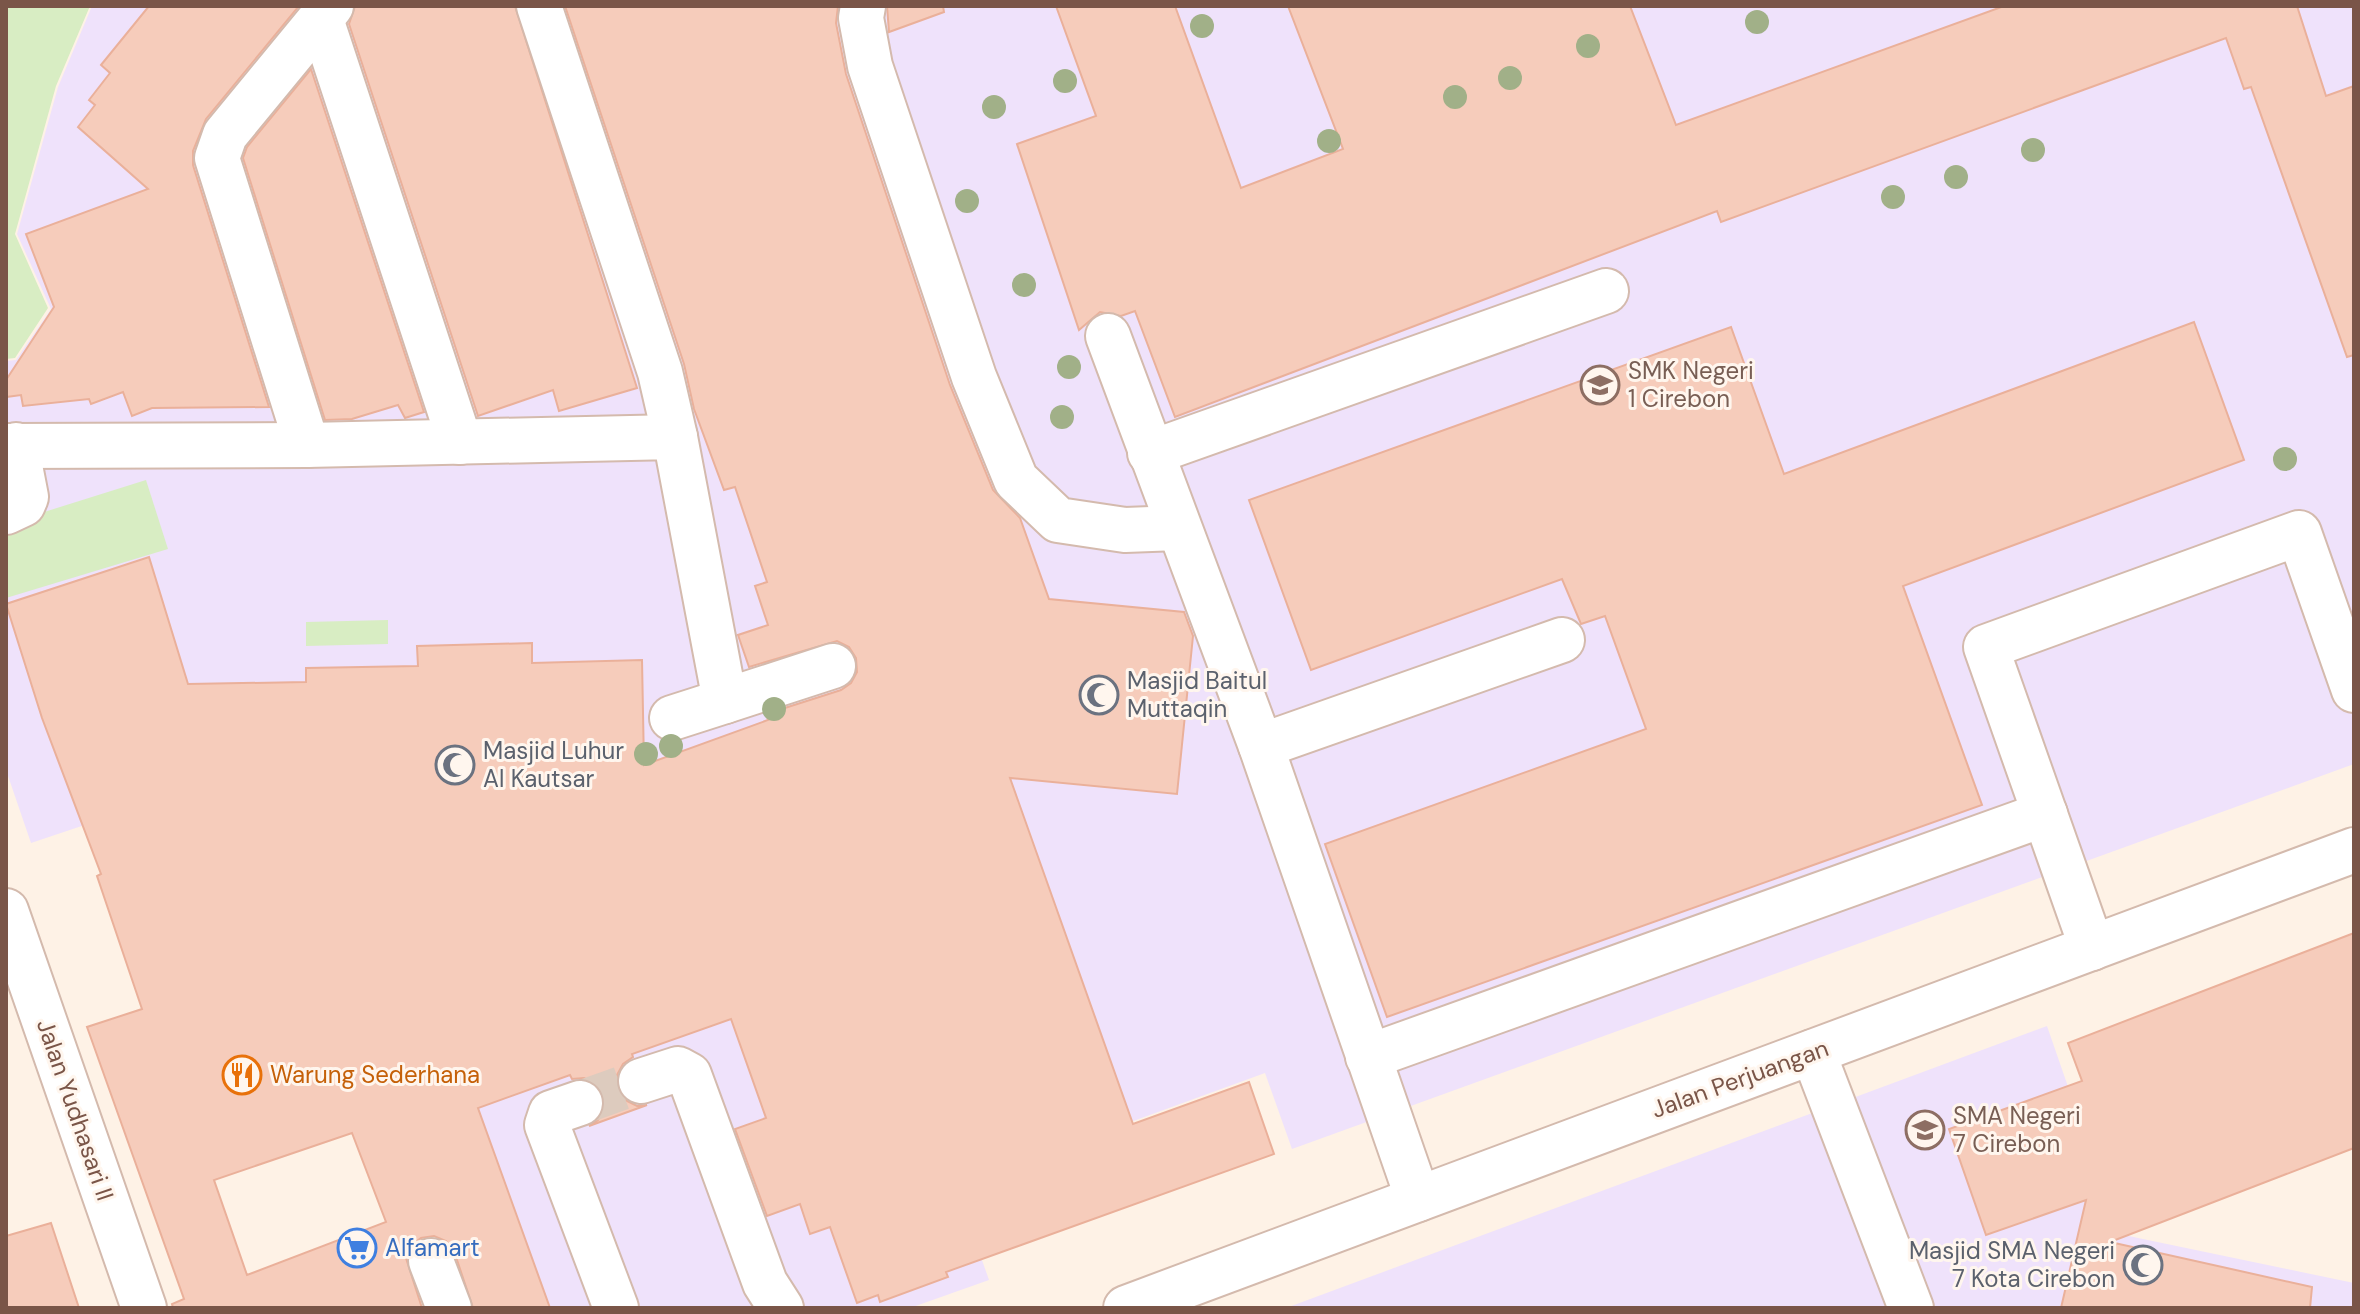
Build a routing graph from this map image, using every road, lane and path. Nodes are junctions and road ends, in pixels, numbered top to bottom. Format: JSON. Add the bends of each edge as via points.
{"nodes":[{"id":1,"x":539,"y":6,"type":"edge"},
{"id":2,"x":863,"y":6,"type":"edge"},
{"id":3,"x":326,"y":12,"type":"edge"},
{"id":4,"x":1606,"y":291,"type":"dead end"},
{"id":5,"x":1108,"y":336,"type":"dead end"},
{"id":6,"x":675,"y":437,"type":"junction"},
{"id":7,"x":460,"y":442,"type":"junction"},
{"id":8,"x":307,"y":445,"type":"junction"},
{"id":9,"x":11,"y":446,"type":"edge"},
{"id":10,"x":1150,"y":453,"type":"junction"},
{"id":11,"x":6,"y":512,"type":"edge"},
{"id":12,"x":1178,"y":528,"type":"junction"},
{"id":13,"x":1562,"y":640,"type":"dead end"},
{"id":14,"x":833,"y":666,"type":"dead end"},
{"id":15,"x":2354,"y":690,"type":"edge"},
{"id":16,"x":725,"y":701,"type":"junction"},
{"id":17,"x":672,"y":718,"type":"dead end"},
{"id":18,"x":1261,"y":746,"type":"junction"},
{"id":19,"x":2045,"y":814,"type":"junction"},
{"id":20,"x":2354,"y":850,"type":"edge"},
{"id":21,"x":6,"y":911,"type":"edge"},
{"id":22,"x":2092,"y":948,"type":"junction"},
{"id":23,"x":1813,"y":1052,"type":"junction"},
{"id":24,"x":1368,"y":1057,"type":"junction"},
{"id":25,"x":641,"y":1081,"type":"tunnel mouth"},
{"id":26,"x":580,"y":1103,"type":"tunnel mouth"},
{"id":27,"x":1418,"y":1199,"type":"junction"},
{"id":28,"x":431,"y":1261,"type":"dead end"},
{"id":29,"x":1172,"y":1300,"type":"edge"},
{"id":30,"x":144,"y":1308,"type":"edge"},
{"id":31,"x":449,"y":1308,"type":"edge"},
{"id":32,"x":616,"y":1308,"type":"edge"},
{"id":33,"x":781,"y":1308,"type":"edge"},
{"id":34,"x":1126,"y":1308,"type":"edge"},
{"id":35,"x":1911,"y":1308,"type":"edge"}],
"edges":[{"from":1,"to":6,"type":"street","via":[[660,372]]},
{"from":2,"to":12,"type":"street","via":[[870,66],[974,377],[1016,480],[1058,520],[1125,530]]},
{"from":3,"to":7,"type":"street"},
{"from":3,"to":8,"type":"street","via":[[225,135],[217,158]]},
{"from":4,"to":10,"type":"street"},
{"from":5,"to":10,"type":"street"},
{"from":6,"to":7,"type":"street"},
{"from":6,"to":16,"type":"street"},
{"from":7,"to":8,"type":"street"},
{"from":8,"to":9,"type":"street"},
{"from":9,"to":11,"type":"street","via":[[26,497]]},
{"from":10,"to":12,"type":"street"},
{"from":12,"to":18,"type":"street"},
{"from":13,"to":18,"type":"street"},
{"from":14,"to":16,"type":"street"},
{"from":15,"to":19,"type":"street","via":[[2299,533],[1986,647]]},
{"from":16,"to":17,"type":"street"},
{"from":18,"to":24,"type":"street"},
{"from":19,"to":22,"type":"street"},
{"from":19,"to":24,"type":"street"},
{"from":20,"to":22,"type":"street","name":"Jalan Perjuangan"},
{"from":21,"to":30,"type":"street","name":"Jalan Yudhasari II"},
{"from":22,"to":23,"type":"street","name":"Jalan Perjuangan"},
{"from":23,"to":27,"type":"street","name":"Jalan Perjuangan"},
{"from":23,"to":35,"type":"street"},
{"from":24,"to":27,"type":"street"},
{"from":25,"to":33,"type":"street","via":[[678,1069],[689,1075],[765,1283]]},
{"from":26,"to":32,"type":"street","via":[[551,1113],[547,1125]]},
{"from":27,"to":29,"type":"street","name":"Jalan Perjuangan"},
{"from":28,"to":31,"type":"street"},
{"from":29,"to":34,"type":"street","name":"Jalan Perjuangan"}]}
